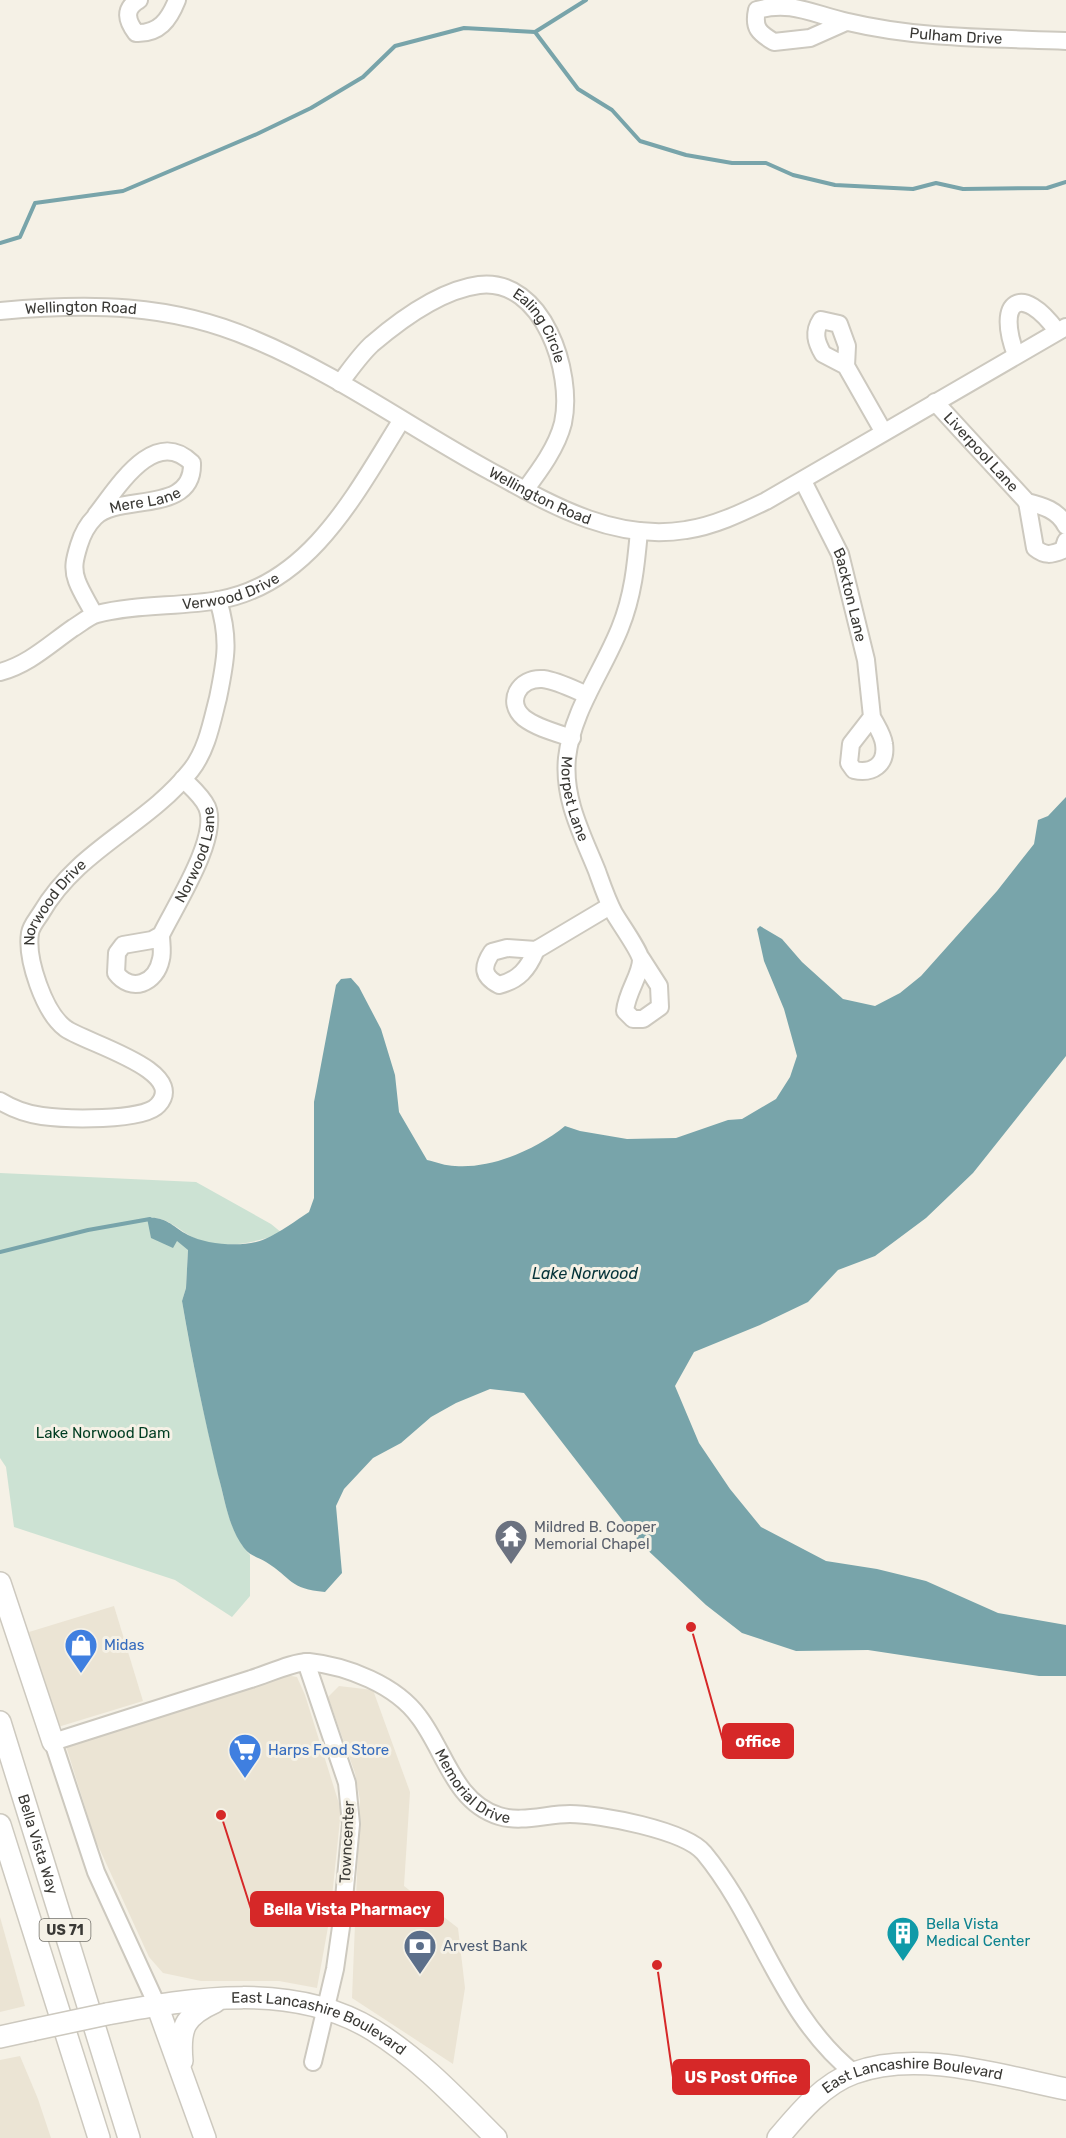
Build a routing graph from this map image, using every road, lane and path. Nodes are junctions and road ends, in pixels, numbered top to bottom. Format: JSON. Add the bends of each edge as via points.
{"nodes":[{"id":1,"x":139,"y":0,"type":"edge"},
{"id":2,"x":177,"y":0,"type":"edge"},
{"id":3,"x":846,"y":22,"type":"junction"},
{"id":4,"x":1066,"y":40,"type":"edge"},
{"id":5,"x":0,"y":311,"type":"edge"},
{"id":6,"x":1062,"y":329,"type":"edge"},
{"id":7,"x":1016,"y":355,"type":"junction"},
{"id":8,"x":846,"y":366,"type":"dead end"},
{"id":9,"x":340,"y":383,"type":"junction"},
{"id":10,"x":935,"y":402,"type":"junction"},
{"id":11,"x":401,"y":421,"type":"junction"},
{"id":12,"x":883,"y":432,"type":"junction"},
{"id":13,"x":802,"y":481,"type":"junction"},
{"id":14,"x":525,"y":490,"type":"junction"},
{"id":15,"x":1026,"y":502,"type":"junction"},
{"id":16,"x":96,"y":515,"type":"junction"},
{"id":17,"x":1066,"y":526,"type":"edge"},
{"id":18,"x":639,"y":531,"type":"junction"},
{"id":19,"x":1066,"y":541,"type":"edge"},
{"id":20,"x":218,"y":600,"type":"junction"},
{"id":21,"x":94,"y":614,"type":"junction"},
{"id":22,"x":0,"y":672,"type":"edge"},
{"id":23,"x":587,"y":695,"type":"junction"},
{"id":24,"x":872,"y":717,"type":"dead end"},
{"id":25,"x":572,"y":738,"type":"junction"},
{"id":26,"x":183,"y":779,"type":"junction"},
{"id":27,"x":610,"y":906,"type":"junction"},
{"id":28,"x":161,"y":935,"type":"dead end"},
{"id":29,"x":536,"y":950,"type":"dead end"},
{"id":30,"x":641,"y":958,"type":"dead end"},
{"id":31,"x":0,"y":1101,"type":"edge"},
{"id":32,"x":0,"y":1583,"type":"edge"},
{"id":33,"x":306,"y":1662,"type":"junction"},
{"id":34,"x":0,"y":1722,"type":"edge"},
{"id":35,"x":53,"y":1742,"type":"junction"},
{"id":36,"x":0,"y":1825,"type":"edge"},
{"id":37,"x":39,"y":1951,"type":"junction"},
{"id":38,"x":224,"y":1997,"type":"junction"},
{"id":39,"x":157,"y":2005,"type":"junction"},
{"id":40,"x":323,"y":2010,"type":"junction"},
{"id":41,"x":0,"y":2037,"type":"edge"},
{"id":42,"x":313,"y":2062,"type":"dead end"},
{"id":43,"x":854,"y":2073,"type":"junction"},
{"id":44,"x":183,"y":2077,"type":"junction"},
{"id":45,"x":1066,"y":2089,"type":"edge"},
{"id":46,"x":86,"y":2138,"type":"edge"},
{"id":47,"x":99,"y":2138,"type":"edge"},
{"id":48,"x":129,"y":2138,"type":"edge"},
{"id":49,"x":205,"y":2138,"type":"edge"},
{"id":50,"x":496,"y":2138,"type":"edge"},
{"id":51,"x":778,"y":2138,"type":"edge"}],
"edges":[{"from":1,"to":2,"type":"street","via":[[132,3],[127,21],[136,33],[148,34],[159,29],[171,15]]},
{"from":3,"to":3,"type":"street","name":"Pulham Drive","via":[[791,3],[772,2],[757,10],[754,23],[759,33],[774,42],[810,38]]},
{"from":3,"to":4,"type":"street","name":"Pulham Drive","via":[[906,33]]},
{"from":5,"to":9,"type":"street","name":"Wellington Road","via":[[67,306],[137,307],[194,319],[252,338]]},
{"from":6,"to":7,"type":"street","name":"Wellington Road"},
{"from":6,"to":7,"type":"street","via":[[1034,305],[1013,306],[1007,325]]},
{"from":7,"to":10,"type":"street","name":"Wellington Road"},
{"from":8,"to":12,"type":"street"},
{"from":9,"to":11,"type":"street","name":"Wellington Road"},
{"from":9,"to":14,"type":"street","name":"Ealing Circle","via":[[371,345],[435,301],[481,285],[500,286],[520,296],[538,312],[551,337],[566,396],[563,423],[554,445]]},
{"from":10,"to":12,"type":"street","name":"Wellington Road"},
{"from":10,"to":15,"type":"street","name":"Liverpool Lane"},
{"from":11,"to":14,"type":"street","name":"Wellington Road"},
{"from":11,"to":20,"type":"street","name":"Verwood Drive","via":[[352,501],[307,552],[283,575],[255,590]]},
{"from":12,"to":13,"type":"street","name":"Wellington Road"},
{"from":13,"to":18,"type":"street","name":"Wellington Road","via":[[731,518],[685,531]]},
{"from":13,"to":24,"type":"street","name":"Backton Lane","via":[[840,554],[866,660]]},
{"from":14,"to":18,"type":"street","name":"Wellington Road","via":[[556,508],[598,523]]},
{"from":15,"to":17,"type":"street","name":"Liverpool Lane","via":[[1047,507]]},
{"from":15,"to":19,"type":"street","name":"Liverpool Lane","via":[[1035,548],[1042,554],[1053,554],[1063,550]]},
{"from":16,"to":16,"type":"street","name":"Mere Lane","via":[[152,453],[170,451],[184,455],[192,464],[193,474],[170,497]]},
{"from":16,"to":21,"type":"street","name":"Mere Lane","via":[[82,536],[73,561],[77,581]]},
{"from":18,"to":23,"type":"street","name":"Morpet Lane","via":[[629,602]]},
{"from":20,"to":21,"type":"street","name":"Verwood Drive"},
{"from":20,"to":26,"type":"street","name":"Norwood Drive","via":[[224,619],[226,662],[212,723],[197,761]]},
{"from":21,"to":22,"type":"street","name":"Verwood Drive","via":[[18,668]]},
{"from":23,"to":25,"type":"street","name":"Morpet Lane"},
{"from":23,"to":25,"type":"street","via":[[542,679],[529,681],[514,698],[516,709],[525,719]]},
{"from":25,"to":27,"type":"street","name":"Morpet Lane","via":[[567,758],[568,795]]},
{"from":26,"to":28,"type":"street","name":"Norwood Lane","via":[[207,808],[210,829],[202,854]]},
{"from":26,"to":31,"type":"street","name":"Norwood Drive","via":[[75,867],[53,892],[30,932],[33,968],[44,1000],[64,1028],[140,1063],[156,1074],[163,1096],[157,1106],[122,1116],[70,1118],[23,1112]]},
{"from":27,"to":29,"type":"street"},
{"from":27,"to":30,"type":"street","name":"Morpet Lane"},
{"from":32,"to":35,"type":"main road"},
{"from":33,"to":35,"type":"street"},
{"from":33,"to":40,"type":"street","name":"Towncenter","via":[[347,1783],[350,1803],[342,1920],[335,1969]]},
{"from":33,"to":43,"type":"street","name":"Memorial Drive","via":[[368,1678],[394,1692],[419,1716],[454,1778],[474,1804],[501,1817],[603,1815],[671,1835],[702,1850],[738,1905],[784,1991],[834,2057]]},
{"from":34,"to":48,"type":"main road","name":"Bella Vista Way","number":"US 71"},
{"from":35,"to":39,"type":"street","via":[[96,1872]]},
{"from":36,"to":37,"type":"main road","number":"US 71"},
{"from":37,"to":46,"type":"main road","via":[[56,2040]]},
{"from":37,"to":47,"type":"main road","number":"US 71"},
{"from":38,"to":39,"type":"main road","name":"East Lancashire Boulevard"},
{"from":38,"to":40,"type":"main road","name":"East Lancashire Boulevard","via":[[292,2002]]},
{"from":38,"to":44,"type":"main road","via":[[186,2020],[180,2044]]},
{"from":39,"to":41,"type":"main road","name":"East Lancashire Boulevard","bridge":true},
{"from":39,"to":44,"type":"main road"},
{"from":40,"to":42,"type":"street","name":"Towncenter"},
{"from":40,"to":50,"type":"main road","name":"East Lancashire Boulevard","via":[[372,2029],[402,2050]]},
{"from":43,"to":45,"type":"main road","name":"East Lancashire Boulevard","via":[[885,2065],[918,2063]]},
{"from":43,"to":51,"type":"main road","name":"East Lancashire Boulevard","via":[[823,2091]]},
{"from":44,"to":49,"type":"main road"}]}
